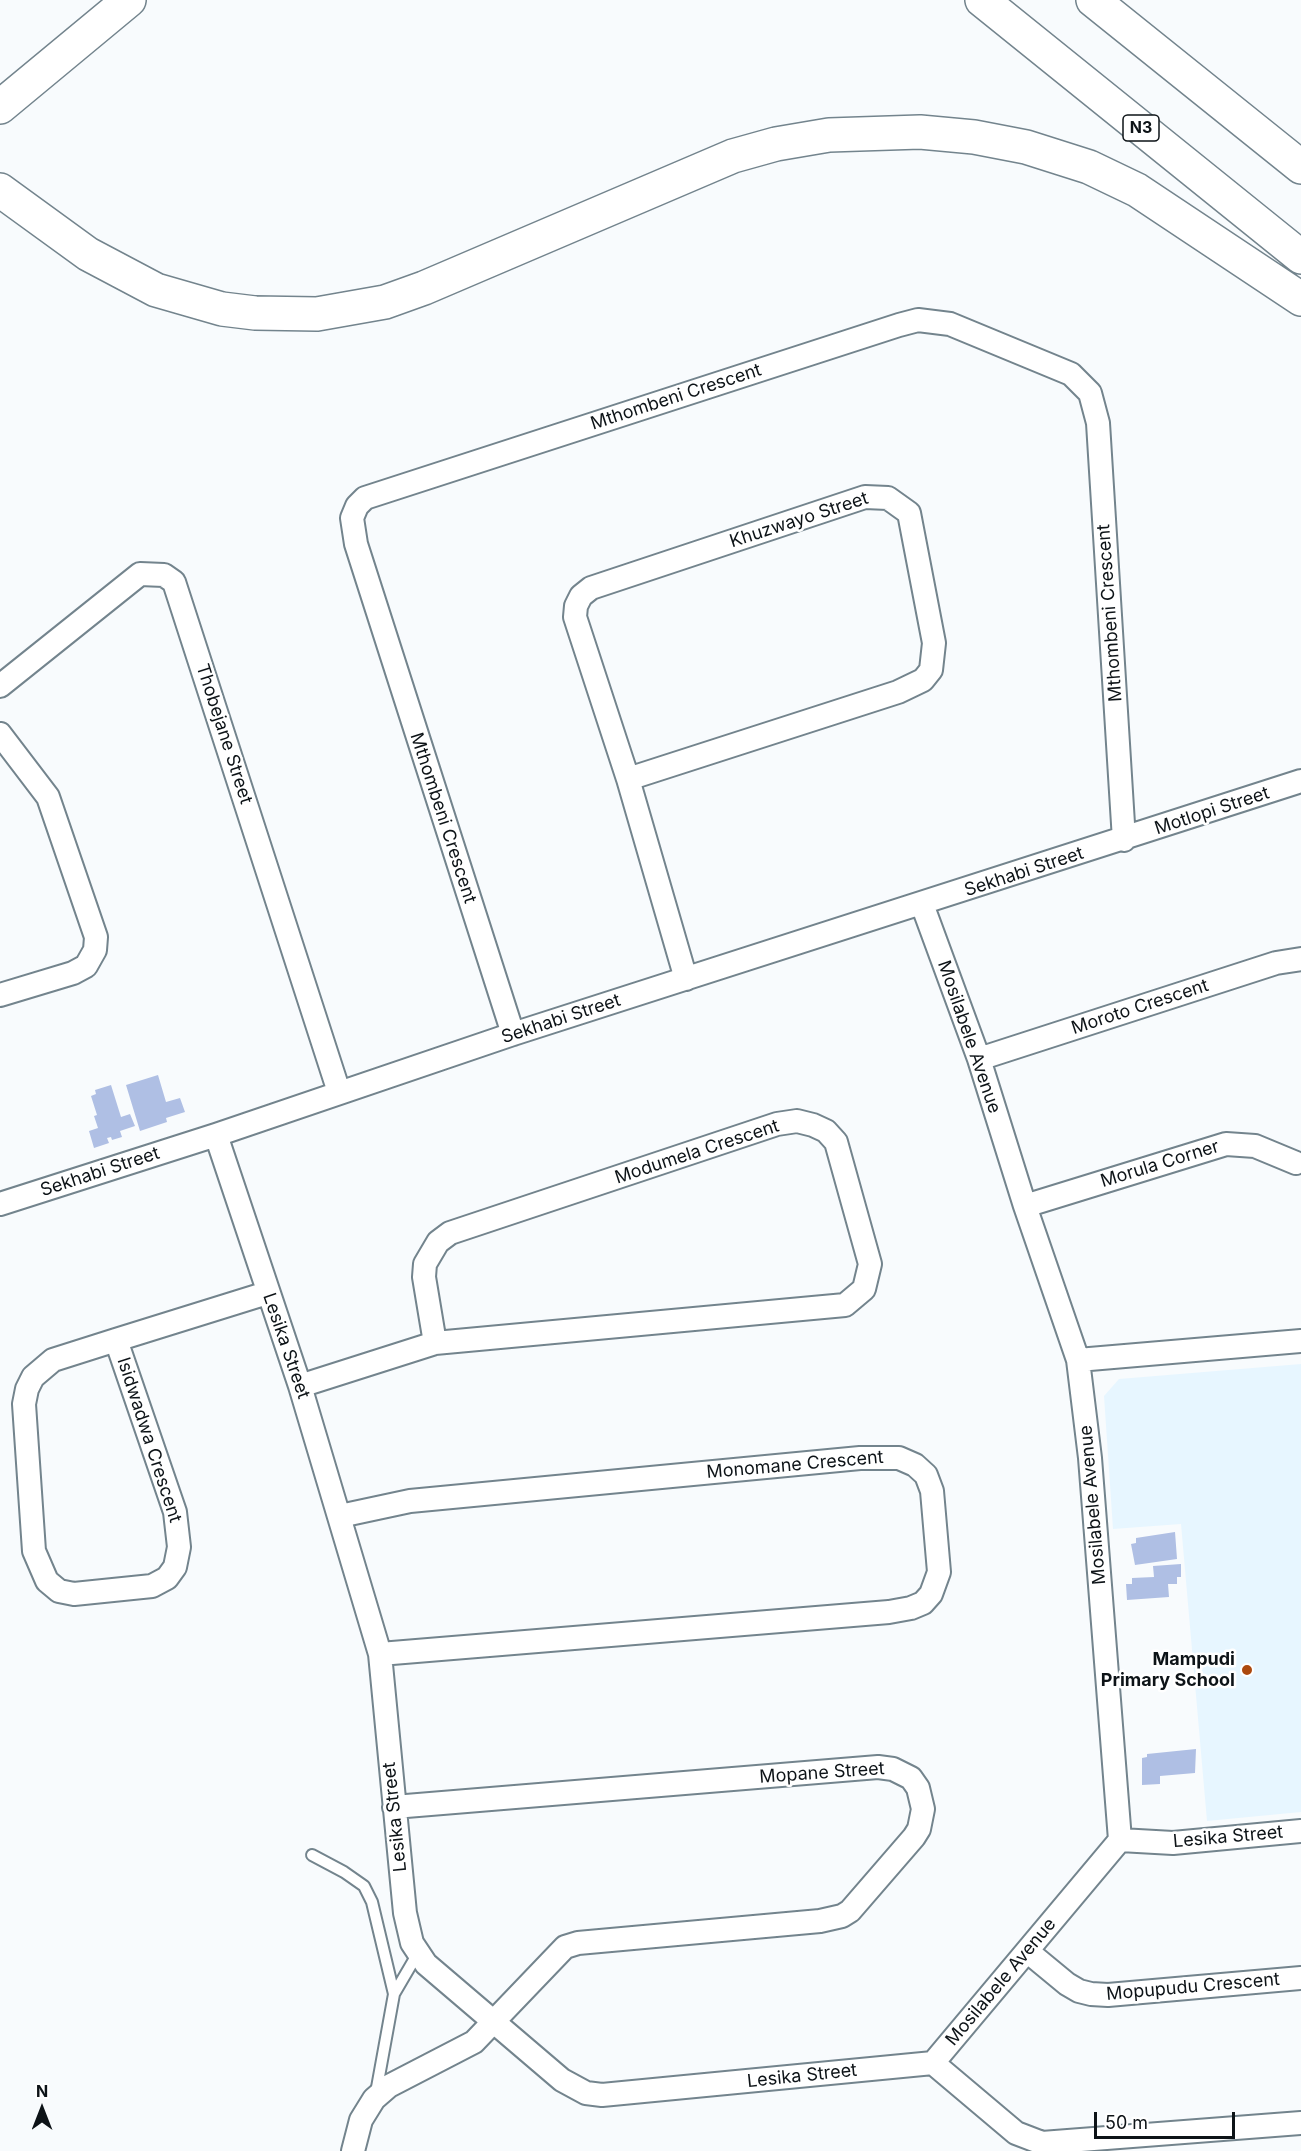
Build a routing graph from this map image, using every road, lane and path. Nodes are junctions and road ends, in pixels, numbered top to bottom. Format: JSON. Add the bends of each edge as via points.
{"nodes":[{"id":1,"x":129,"y":0,"type":"edge"},
{"id":2,"x":982,"y":0,"type":"edge"},
{"id":3,"x":1093,"y":0,"type":"edge"},
{"id":4,"x":0,"y":107,"type":"edge"},
{"id":5,"x":1301,"y":167,"type":"edge"},
{"id":6,"x":0,"y":190,"type":"edge"},
{"id":7,"x":1301,"y":257,"type":"edge"},
{"id":8,"x":1301,"y":299,"type":"edge"},
{"id":9,"x":0,"y":686,"type":"edge"},
{"id":10,"x":0,"y":734,"type":"edge"},
{"id":11,"x":628,"y":779,"type":"junction"},
{"id":12,"x":1301,"y":781,"type":"edge"},
{"id":13,"x":1124,"y":840,"type":"junction"},
{"id":14,"x":922,"y":904,"type":"junction"},
{"id":15,"x":1301,"y":959,"type":"edge"},
{"id":16,"x":686,"y":979,"type":"junction"},
{"id":17,"x":0,"y":995,"type":"edge"},
{"id":18,"x":513,"y":1034,"type":"junction"},
{"id":19,"x":979,"y":1059,"type":"junction"},
{"id":20,"x":339,"y":1092,"type":"junction"},
{"id":21,"x":216,"y":1135,"type":"junction"},
{"id":22,"x":1296,"y":1163,"type":"dead end"},
{"id":23,"x":0,"y":1204,"type":"edge"},
{"id":24,"x":1025,"y":1206,"type":"junction"},
{"id":25,"x":267,"y":1293,"type":"junction"},
{"id":26,"x":116,"y":1340,"type":"junction"},
{"id":27,"x":1301,"y":1341,"type":"edge"},
{"id":28,"x":435,"y":1343,"type":"junction"},
{"id":29,"x":1078,"y":1360,"type":"junction"},
{"id":30,"x":300,"y":1386,"type":"junction"},
{"id":31,"x":340,"y":1516,"type":"junction"},
{"id":32,"x":380,"y":1654,"type":"junction"},
{"id":33,"x":394,"y":1807,"type":"junction"},
{"id":34,"x":1301,"y":1832,"type":"edge"},
{"id":35,"x":1120,"y":1840,"type":"junction"},
{"id":36,"x":312,"y":1855,"type":"dead end"},
{"id":37,"x":1027,"y":1952,"type":"junction"},
{"id":38,"x":418,"y":1953,"type":"junction"},
{"id":39,"x":1301,"y":1978,"type":"edge"},
{"id":40,"x":394,"y":1994,"type":"junction"},
{"id":41,"x":494,"y":2021,"type":"junction"},
{"id":42,"x":933,"y":2063,"type":"junction"},
{"id":43,"x":375,"y":2099,"type":"junction"},
{"id":44,"x":1301,"y":2123,"type":"edge"},
{"id":45,"x":353,"y":2151,"type":"edge"}],
"edges":[{"from":1,"to":4,"type":"main road"},
{"from":2,"to":7,"type":"main road","number":"N3"},
{"from":3,"to":5,"type":"main road"},
{"from":6,"to":8,"type":"main road","via":[[88,254],[156,290],[222,309],[317,315],[385,302],[424,288],[733,156],[829,135],[920,132],[1026,147],[1089,167],[1137,190]]},
{"from":9,"to":20,"type":"street","name":"Thobejane Street","via":[[140,574],[164,575],[174,582]]},
{"from":10,"to":17,"type":"street","via":[[48,797],[96,937],[95,950],[86,966]]},
{"from":11,"to":11,"type":"street","name":"Khuzwayo Street","via":[[575,617],[581,596],[591,588],[865,497],[888,498],[909,513],[934,643],[931,670],[923,680],[898,692]]},
{"from":11,"to":16,"type":"street","name":"Khuzwayo Street"},
{"from":12,"to":13,"type":"street","name":"Motlopi Street"},
{"from":13,"to":14,"type":"street","name":"Sekhabi Street"},
{"from":13,"to":18,"type":"street","name":"Mthombeni Crescent","via":[[1098,423],[1090,393],[1071,374],[950,324],[918,320],[899,325],[365,498],[357,506],[352,518],[356,544]]},
{"from":14,"to":16,"type":"street","name":"Sekhabi Street"},
{"from":14,"to":19,"type":"street","name":"Mosilabele Avenue"},
{"from":15,"to":19,"type":"street","name":"Moroto Crescent","via":[[1276,963]]},
{"from":16,"to":18,"type":"street","name":"Sekhabi Street"},
{"from":18,"to":20,"type":"street","name":"Sekhabi Street"},
{"from":19,"to":24,"type":"street","name":"Mosilabele Avenue"},
{"from":20,"to":21,"type":"street","name":"Sekhabi Street"},
{"from":21,"to":23,"type":"street","name":"Sekhabi Street"},
{"from":21,"to":25,"type":"street","name":"Lesika Street"},
{"from":22,"to":24,"type":"street","name":"Morula Corner","via":[[1255,1146],[1226,1144]]},
{"from":24,"to":29,"type":"street","name":"Mosilabele Avenue"},
{"from":25,"to":26,"type":"street","name":"Isidwadwa Crescent"},
{"from":25,"to":30,"type":"street","name":"Lesika Street"},
{"from":26,"to":26,"type":"street","name":"Isidwadwa Crescent","via":[[52,1360],[33,1377],[24,1404],[34,1551],[46,1581],[59,1591],[74,1594],[152,1586],[175,1567],[179,1547],[175,1512]]},
{"from":27,"to":29,"type":"street"},
{"from":28,"to":28,"type":"street","name":"Modumela Crescent","via":[[424,1264],[438,1242],[450,1233],[777,1124],[797,1121],[813,1125],[836,1142],[870,1264],[864,1289],[845,1305]]},
{"from":28,"to":30,"type":"street","name":"Modumela Crescent"},
{"from":29,"to":35,"type":"street","name":"Mosilabele Avenue","via":[[1090,1458]]},
{"from":30,"to":31,"type":"street","name":"Lesika Street"},
{"from":31,"to":32,"type":"street","name":"Lesika Street"},
{"from":31,"to":32,"type":"street","name":"Monomane Crescent","via":[[410,1501],[860,1458],[899,1458],[915,1464],[926,1474],[932,1491],[939,1572],[931,1594],[911,1608]]},
{"from":32,"to":33,"type":"street","name":"Lesika Street"},
{"from":33,"to":38,"type":"street","name":"Lesika Street","via":[[405,1913]]},
{"from":33,"to":41,"type":"street","name":"Mopane Street","via":[[878,1767],[902,1772],[918,1788],[923,1809],[919,1829],[842,1916],[578,1943],[554,1956]]},
{"from":34,"to":35,"type":"street","name":"Lesika Street","via":[[1173,1842]]},
{"from":35,"to":37,"type":"street","name":"Mosilabele Avenue"},
{"from":36,"to":40,"type":"lane","via":[[364,1886],[372,1902]]},
{"from":37,"to":39,"type":"street","name":"Mopupudu Crescent","via":[[1067,1984],[1091,1994]]},
{"from":37,"to":42,"type":"street","name":"Mosilabele Avenue"},
{"from":38,"to":40,"type":"lane"},
{"from":38,"to":41,"type":"street","name":"Lesika Street"},
{"from":40,"to":43,"type":"lane"},
{"from":41,"to":42,"type":"street","name":"Lesika Street","via":[[562,2080],[586,2093],[602,2095]]},
{"from":41,"to":43,"type":"street","name":"Mopane Street","via":[[474,2042],[389,2086]]},
{"from":42,"to":44,"type":"street","via":[[1016,2133],[1042,2143]]},
{"from":43,"to":45,"type":"street","via":[[361,2120]]}]}
